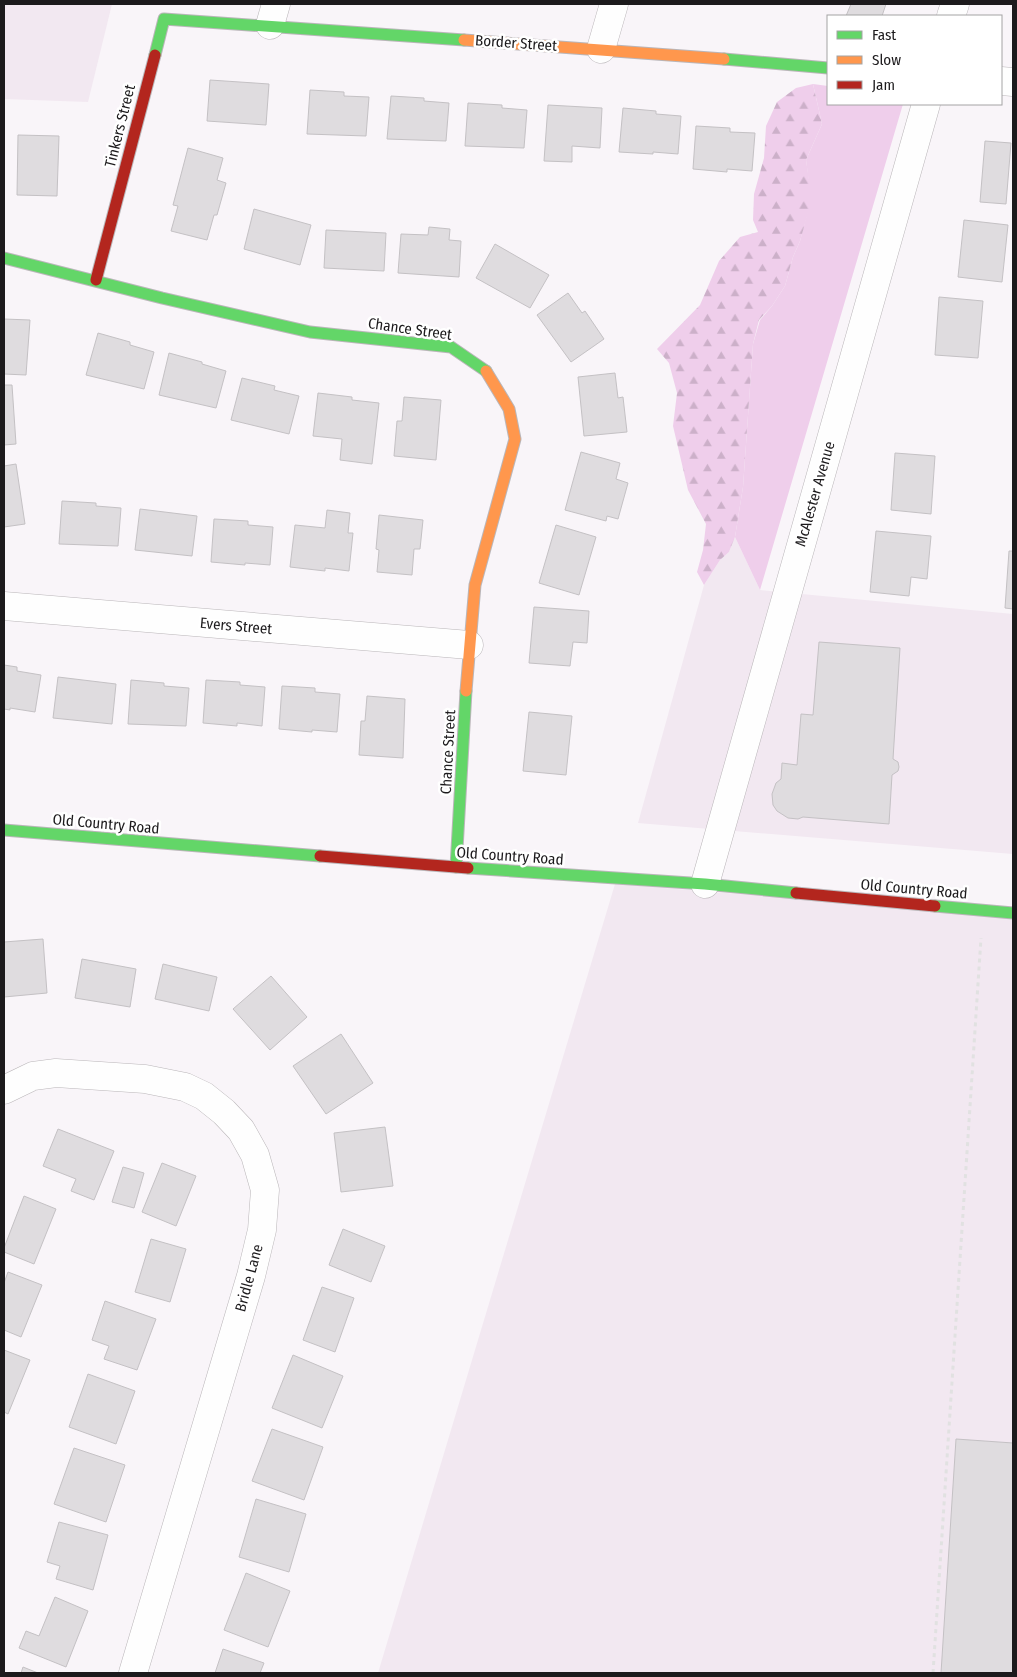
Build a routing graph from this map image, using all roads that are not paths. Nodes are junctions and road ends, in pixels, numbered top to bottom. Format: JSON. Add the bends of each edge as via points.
{"nodes":[{"id":1,"x":614,"y":4,"type":"edge"},
{"id":2,"x":273,"y":14,"type":"edge"},
{"id":3,"x":204,"y":21,"type":"joint"},
{"id":4,"x":601,"y":49,"type":"junction"},
{"id":5,"x":827,"y":68,"type":"edge"},
{"id":6,"x":926,"y":105,"type":"edge"},
{"id":7,"x":4,"y":258,"type":"edge"},
{"id":8,"x":96,"y":280,"type":"junction"},
{"id":9,"x":4,"y":606,"type":"edge"},
{"id":10,"x":469,"y":645,"type":"junction"},
{"id":11,"x":4,"y":830,"type":"edge"},
{"id":12,"x":456,"y":867,"type":"junction"},
{"id":13,"x":705,"y":884,"type":"junction"},
{"id":14,"x":1013,"y":913,"type":"edge"},
{"id":15,"x":4,"y":1090,"type":"edge"},
{"id":16,"x":133,"y":1673,"type":"edge"}],
"edges":[{"from":1,"to":4,"type":"street"},
{"from":2,"to":3,"type":"street","name":"Border Street"},
{"from":2,"to":4,"type":"street","name":"Border Street"},
{"from":3,"to":8,"type":"street","name":"Tinkers Street","via":[[164,18]]},
{"from":4,"to":5,"type":"street","name":"Border Street"},
{"from":6,"to":13,"type":"street","name":"McAlester Avenue"},
{"from":7,"to":8,"type":"street","name":"Chance Street"},
{"from":8,"to":10,"type":"street","name":"Chance Street","via":[[310,332],[451,347],[486,371],[509,409],[515,439],[475,586]]},
{"from":9,"to":10,"type":"street","name":"Evers Street"},
{"from":10,"to":12,"type":"street","name":"Chance Street"},
{"from":11,"to":12,"type":"street","name":"Old Country Road"},
{"from":12,"to":13,"type":"street","name":"Old Country Road"},
{"from":13,"to":14,"type":"street","name":"Old Country Road"},
{"from":15,"to":16,"type":"street","name":"Bridle Lane","via":[[33,1076],[56,1073],[145,1079],[185,1087],[204,1096],[241,1130],[255,1155],[265,1190],[262,1230],[251,1276]]}]}
